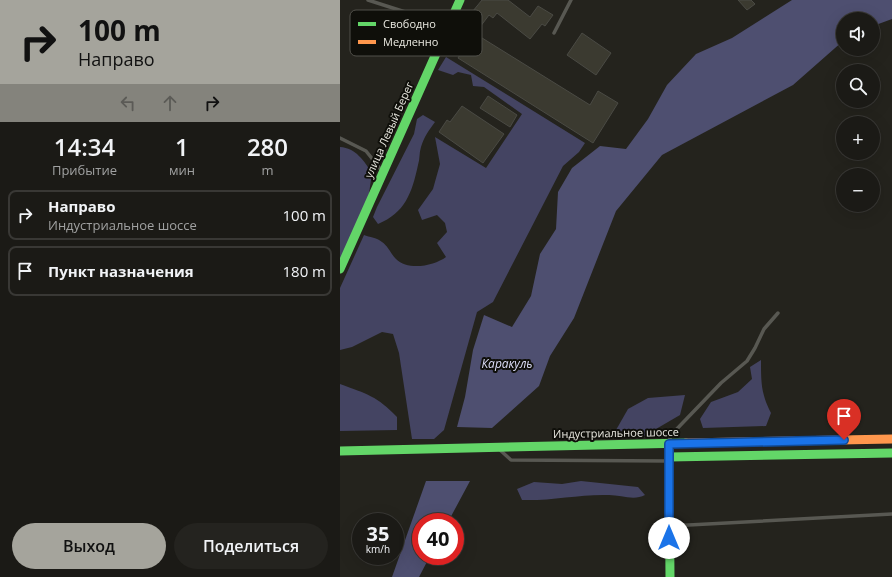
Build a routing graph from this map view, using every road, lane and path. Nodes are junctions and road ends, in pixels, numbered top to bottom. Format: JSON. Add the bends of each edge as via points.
{"nodes":[{"id":1,"x":368,"y":0,"type":"edge"},
{"id":2,"x":460,"y":0,"type":"edge"},
{"id":3,"x":571,"y":0,"type":"edge"},
{"id":4,"x":399,"y":10,"type":"edge"},
{"id":5,"x":455,"y":10,"type":"edge"},
{"id":6,"x":554,"y":33,"type":"dead end"},
{"id":7,"x":435,"y":56,"type":"edge"},
{"id":8,"x":340,"y":138,"type":"edge"},
{"id":9,"x":383,"y":172,"type":"junction"},
{"id":10,"x":340,"y":269,"type":"edge"},
{"id":11,"x":778,"y":313,"type":"dead end"},
{"id":12,"x":892,"y":438,"type":"edge"},
{"id":13,"x":669,"y":444,"type":"junction"},
{"id":14,"x":498,"y":448,"type":"junction"},
{"id":15,"x":340,"y":451,"type":"edge"},
{"id":16,"x":892,"y":453,"type":"edge"},
{"id":17,"x":669,"y":459,"type":"junction"},
{"id":18,"x":892,"y":514,"type":"edge"},
{"id":19,"x":669,"y":526,"type":"junction"},
{"id":20,"x":670,"y":577,"type":"edge"}],
"edges":[{"from":1,"to":4,"type":"lane"},
{"from":2,"to":5,"type":"street","name":"улица Левый Берег"},
{"from":3,"to":6,"type":"lane"},
{"from":7,"to":9,"type":"street","name":"улица Левый Берег"},
{"from":8,"to":9,"type":"lane","via":[[366,151]]},
{"from":9,"to":10,"type":"street","name":"улица Левый Берег"},
{"from":11,"to":13,"type":"lane","via":[[764,329],[746,361],[671,435]]},
{"from":12,"to":13,"type":"street","name":"Индустриальное шоссе"},
{"from":13,"to":14,"type":"street","name":"Индустриальное шоссе"},
{"from":13,"to":17,"type":"street"},
{"from":14,"to":15,"type":"street","name":"Индустриальное шоссе"},
{"from":14,"to":17,"type":"lane","via":[[512,460]]},
{"from":16,"to":17,"type":"street"},
{"from":17,"to":19,"type":"street"},
{"from":18,"to":19,"type":"lane"},
{"from":19,"to":20,"type":"street"}]}
